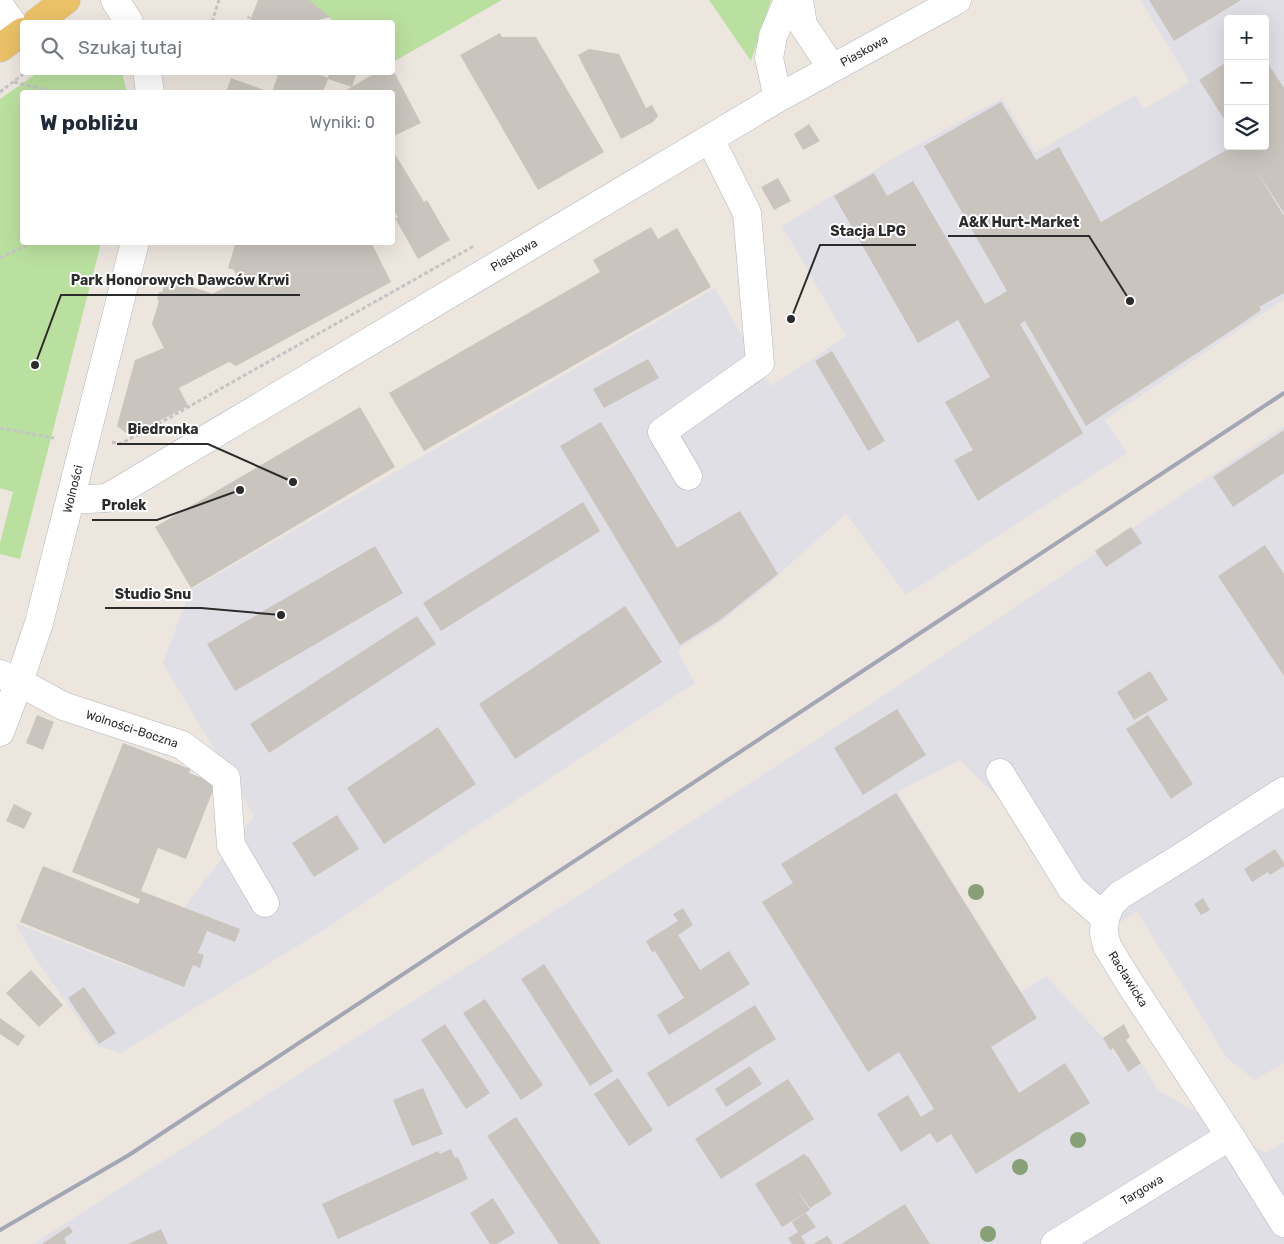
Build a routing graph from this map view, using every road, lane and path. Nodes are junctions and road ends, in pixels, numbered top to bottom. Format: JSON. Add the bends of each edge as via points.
{"nodes":[{"id":1,"x":66,"y":0,"type":"edge"},
{"id":2,"x":114,"y":0,"type":"edge"},
{"id":3,"x":219,"y":0,"type":"edge"},
{"id":4,"x":788,"y":0,"type":"edge"},
{"id":5,"x":799,"y":0,"type":"edge"},
{"id":6,"x":957,"y":0,"type":"edge"},
{"id":7,"x":0,"y":6,"type":"edge"},
{"id":8,"x":39,"y":20,"type":"edge"},
{"id":9,"x":128,"y":20,"type":"edge"},
{"id":10,"x":213,"y":20,"type":"edge"},
{"id":11,"x":20,"y":34,"type":"edge"},
{"id":12,"x":832,"y":68,"type":"junction"},
{"id":13,"x":22,"y":75,"type":"edge"},
{"id":14,"x":147,"y":75,"type":"edge"},
{"id":15,"x":14,"y":82,"type":"junction"},
{"id":16,"x":46,"y":90,"type":"edge"},
{"id":17,"x":150,"y":90,"type":"edge"},
{"id":18,"x":0,"y":92,"type":"edge"},
{"id":19,"x":778,"y":98,"type":"junction"},
{"id":20,"x":710,"y":139,"type":"junction"},
{"id":21,"x":27,"y":245,"type":"edge"},
{"id":22,"x":134,"y":245,"type":"edge"},
{"id":23,"x":0,"y":258,"type":"edge"},
{"id":24,"x":0,"y":428,"type":"edge"},
{"id":25,"x":54,"y":438,"type":"dead end"},
{"id":26,"x":688,"y":476,"type":"dead end"},
{"id":27,"x":70,"y":500,"type":"junction"},
{"id":28,"x":10,"y":678,"type":"edge"},
{"id":29,"x":0,"y":732,"type":"edge"},
{"id":30,"x":1000,"y":773,"type":"dead end"},
{"id":31,"x":1284,"y":791,"type":"edge"},
{"id":32,"x":265,"y":903,"type":"dead end"},
{"id":33,"x":1105,"y":918,"type":"junction"},
{"id":34,"x":1230,"y":1136,"type":"junction"},
{"id":35,"x":1284,"y":1223,"type":"edge"},
{"id":36,"x":1055,"y":1244,"type":"edge"}],
"edges":[{"from":1,"to":8,"type":"main road"},
{"from":2,"to":9,"type":"street"},
{"from":3,"to":10,"type":"path"},
{"from":4,"to":19,"type":"street","via":[[773,36],[769,58]]},
{"from":5,"to":12,"type":"street","via":[[803,25]]},
{"from":6,"to":12,"type":"street","name":"Piaskowa"},
{"from":7,"to":11,"type":"street"},
{"from":12,"to":19,"type":"street","name":"Piaskowa"},
{"from":13,"to":15,"type":"path"},
{"from":14,"to":17,"type":"street"},
{"from":15,"to":16,"type":"path"},
{"from":15,"to":18,"type":"path"},
{"from":19,"to":20,"type":"street","name":"Piaskowa"},
{"from":20,"to":26,"type":"street","via":[[747,213],[760,363],[662,432]]},
{"from":20,"to":27,"type":"street","name":"Piaskowa","via":[[107,498]]},
{"from":21,"to":23,"type":"path"},
{"from":22,"to":27,"type":"street","name":"Wolności"},
{"from":24,"to":25,"type":"path"},
{"from":27,"to":28,"type":"street","name":"Wolności","via":[[39,623]]},
{"from":28,"to":29,"type":"street","name":"Wolności"},
{"from":28,"to":32,"type":"street","name":"Wolności-Boczna","via":[[62,706],[182,745],[226,778],[231,845]]},
{"from":30,"to":33,"type":"street","via":[[1072,888]]},
{"from":31,"to":33,"type":"street","via":[[1120,895],[1111,904]]},
{"from":33,"to":34,"type":"street","name":"Racławicka","via":[[1107,946]]},
{"from":34,"to":35,"type":"street","name":"Racławicka"},
{"from":34,"to":36,"type":"street","name":"Targowa"}]}
